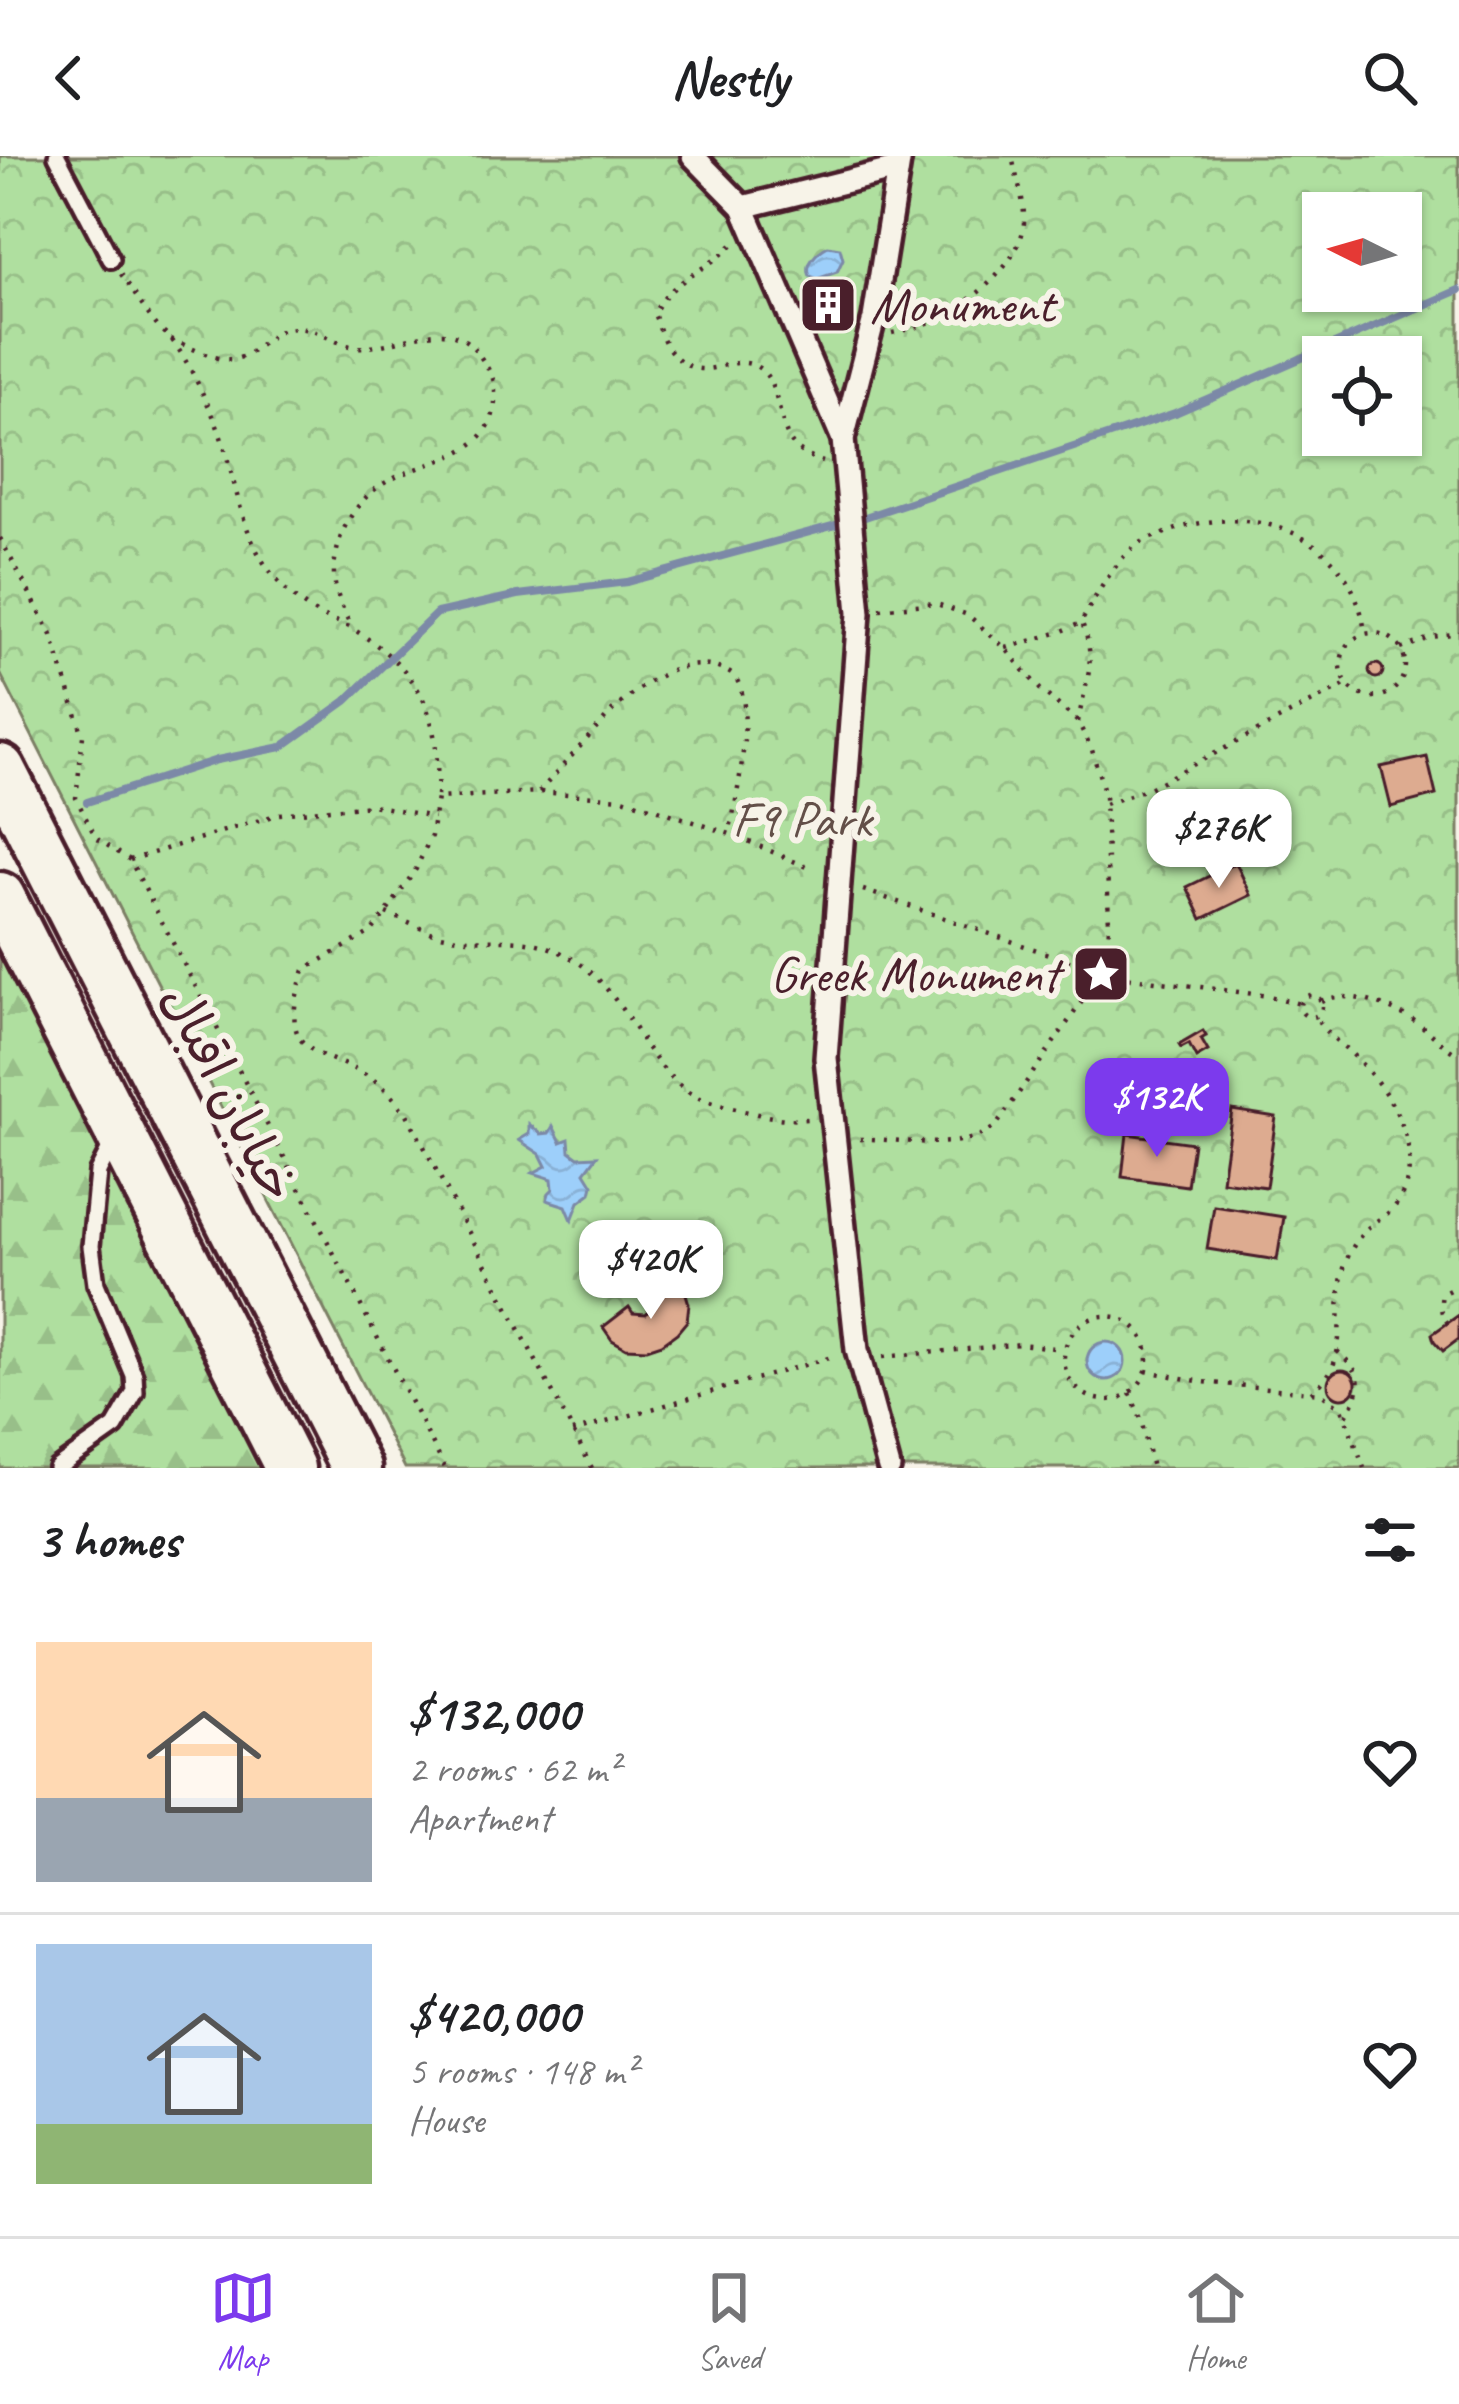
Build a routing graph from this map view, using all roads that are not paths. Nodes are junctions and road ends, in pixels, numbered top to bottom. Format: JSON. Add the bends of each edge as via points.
{"nodes":[{"id":1,"x":57,"y":156,"type":"edge"},
{"id":2,"x":693,"y":156,"type":"edge"},
{"id":3,"x":898,"y":163,"type":"edge"},
{"id":4,"x":747,"y":216,"type":"junction"},
{"id":5,"x":111,"y":259,"type":"road end"},
{"id":6,"x":843,"y":440,"type":"junction"},
{"id":7,"x":0,"y":770,"type":"edge"},
{"id":8,"x":0,"y":897,"type":"edge"},
{"id":9,"x":119,"y":1130,"type":"junction"},
{"id":10,"x":66,"y":1465,"type":"edge"},
{"id":11,"x":290,"y":1468,"type":"edge"},
{"id":12,"x":356,"y":1468,"type":"edge"},
{"id":13,"x":889,"y":1468,"type":"edge"}],
"edges":[{"from":1,"to":5,"type":"lane"},
{"from":2,"to":4,"type":"street"},
{"from":3,"to":4,"type":"street"},
{"from":3,"to":6,"type":"street"},
{"from":4,"to":6,"type":"street"},
{"from":6,"to":13,"type":"street","via":[[859,613],[826,1058],[858,1355]]},
{"from":7,"to":12,"type":"main road","name":"خیابان اقبال"},
{"from":8,"to":9,"type":"main road"},
{"from":9,"to":10,"type":"lane","via":[[98,1172],[91,1246],[96,1284],[135,1392],[115,1427]]},
{"from":9,"to":11,"type":"main road"}]}
